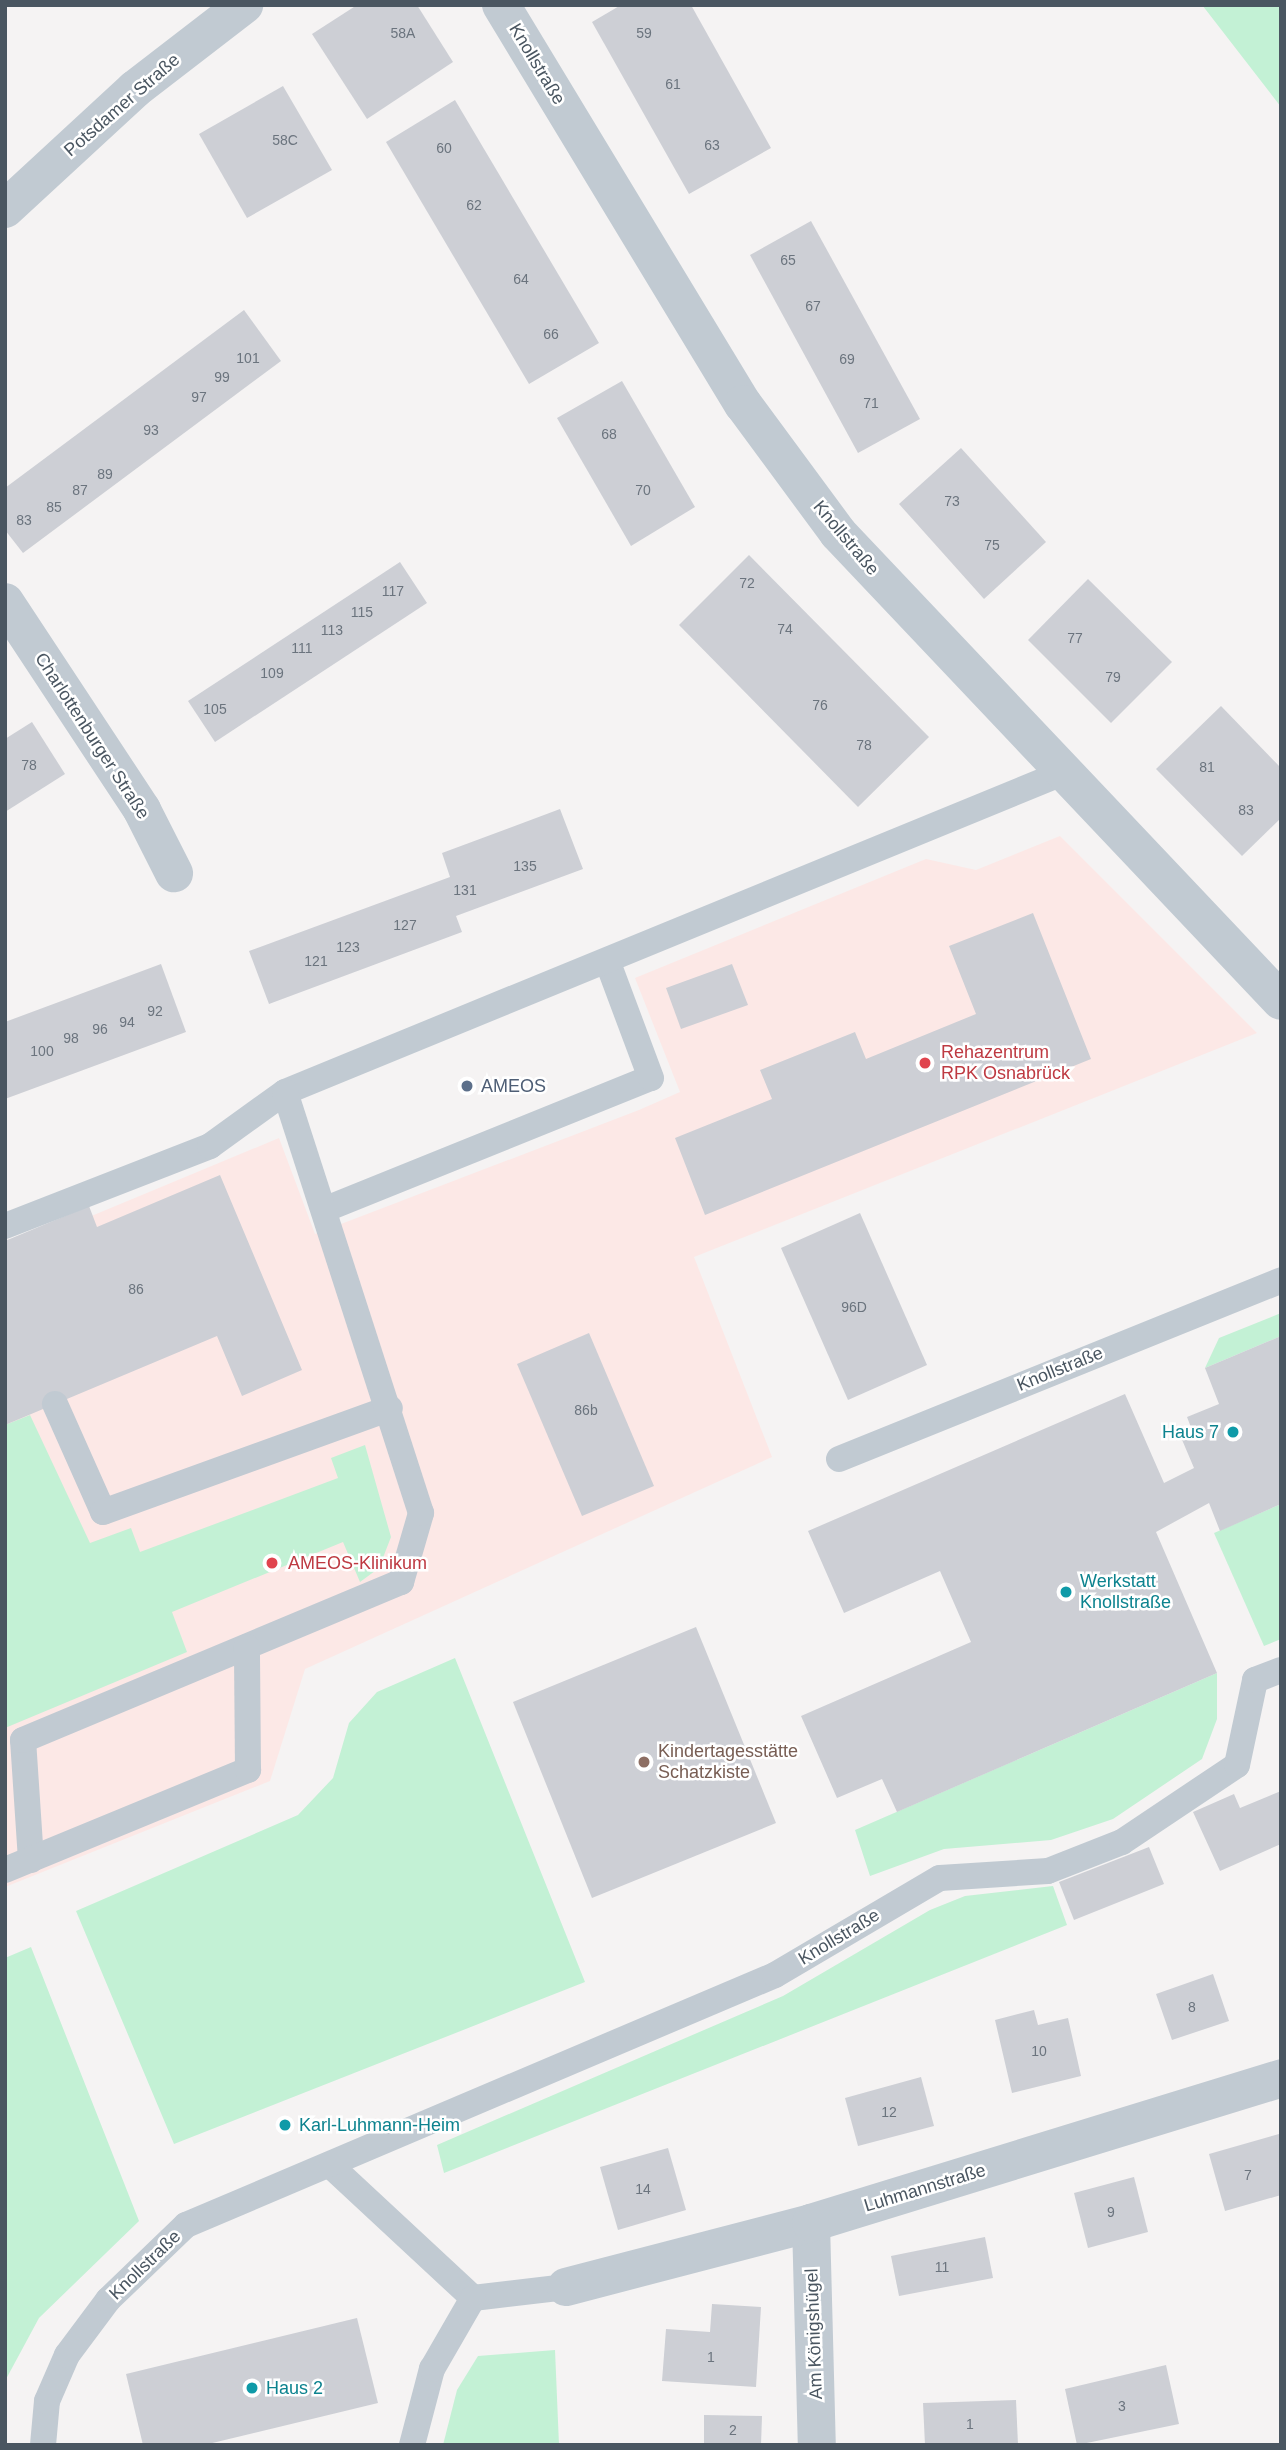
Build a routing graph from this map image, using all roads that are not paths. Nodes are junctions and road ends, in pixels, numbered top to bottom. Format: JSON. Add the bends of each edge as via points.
{"nodes":[{"id":1,"x":244,"y":5,"type":"edge"},
{"id":2,"x":501,"y":5,"type":"edge"},
{"id":3,"x":5,"y":209,"type":"edge"},
{"id":4,"x":5,"y":602,"type":"edge"},
{"id":5,"x":1065,"y":772,"type":"junction"},
{"id":6,"x":174,"y":873,"type":"dead end"},
{"id":7,"x":608,"y":963,"type":"junction"},
{"id":8,"x":1281,"y":1001,"type":"edge"},
{"id":9,"x":285,"y":1092,"type":"junction"},
{"id":10,"x":326,"y":1209,"type":"junction"},
{"id":11,"x":5,"y":1226,"type":"edge"},
{"id":12,"x":1281,"y":1280,"type":"edge"},
{"id":13,"x":55,"y":1404,"type":"dead end"},
{"id":14,"x":390,"y":1409,"type":"junction"},
{"id":15,"x":839,"y":1459,"type":"dead end"},
{"id":16,"x":247,"y":1647,"type":"junction"},
{"id":17,"x":1281,"y":1670,"type":"edge"},
{"id":18,"x":31,"y":1860,"type":"junction"},
{"id":19,"x":5,"y":1870,"type":"edge"},
{"id":20,"x":1281,"y":2078,"type":"edge"},
{"id":21,"x":331,"y":2166,"type":"junction"},
{"id":22,"x":810,"y":2223,"type":"junction"},
{"id":23,"x":566,"y":2287,"type":"joint"},
{"id":24,"x":473,"y":2298,"type":"junction"},
{"id":25,"x":43,"y":2445,"type":"edge"},
{"id":26,"x":412,"y":2445,"type":"edge"},
{"id":27,"x":817,"y":2445,"type":"edge"}],
"edges":[{"from":1,"to":3,"type":"street","name":"Potsdamer Straße","via":[[135,89]]},
{"from":2,"to":5,"type":"street","name":"Knollstraße","via":[[743,404],[838,533]]},
{"from":4,"to":6,"type":"street","name":"Charlottenburger Straße","via":[[142,810]]},
{"from":5,"to":7,"type":"lane"},
{"from":5,"to":8,"type":"street","name":"Knollstraße"},
{"from":7,"to":9,"type":"lane"},
{"from":7,"to":10,"type":"lane","via":[[651,1078]]},
{"from":9,"to":10,"type":"lane"},
{"from":9,"to":11,"type":"lane","via":[[210,1146]]},
{"from":10,"to":14,"type":"lane"},
{"from":12,"to":15,"type":"lane","name":"Knollstraße"},
{"from":13,"to":14,"type":"lane","via":[[103,1513]]},
{"from":14,"to":16,"type":"lane","via":[[421,1513],[401,1582]]},
{"from":16,"to":18,"type":"lane","via":[[248,1770]]},
{"from":16,"to":18,"type":"lane","via":[[23,1740]]},
{"from":17,"to":21,"type":"lane","name":"Knollstraße","via":[[1255,1680],[1237,1765],[1122,1842],[1048,1871],[940,1878],[775,1975]]},
{"from":18,"to":19,"type":"lane"},
{"from":20,"to":22,"type":"street","name":"Luhmannstraße"},
{"from":21,"to":24,"type":"lane"},
{"from":21,"to":25,"type":"lane","name":"Knollstraße","via":[[186,2225],[118,2291],[67,2355],[47,2401]]},
{"from":22,"to":23,"type":"street","name":"Luhmannstraße"},
{"from":22,"to":27,"type":"street","name":"Am Königshügel"},
{"from":23,"to":24,"type":"lane"},
{"from":24,"to":26,"type":"lane","via":[[432,2369]]}]}
